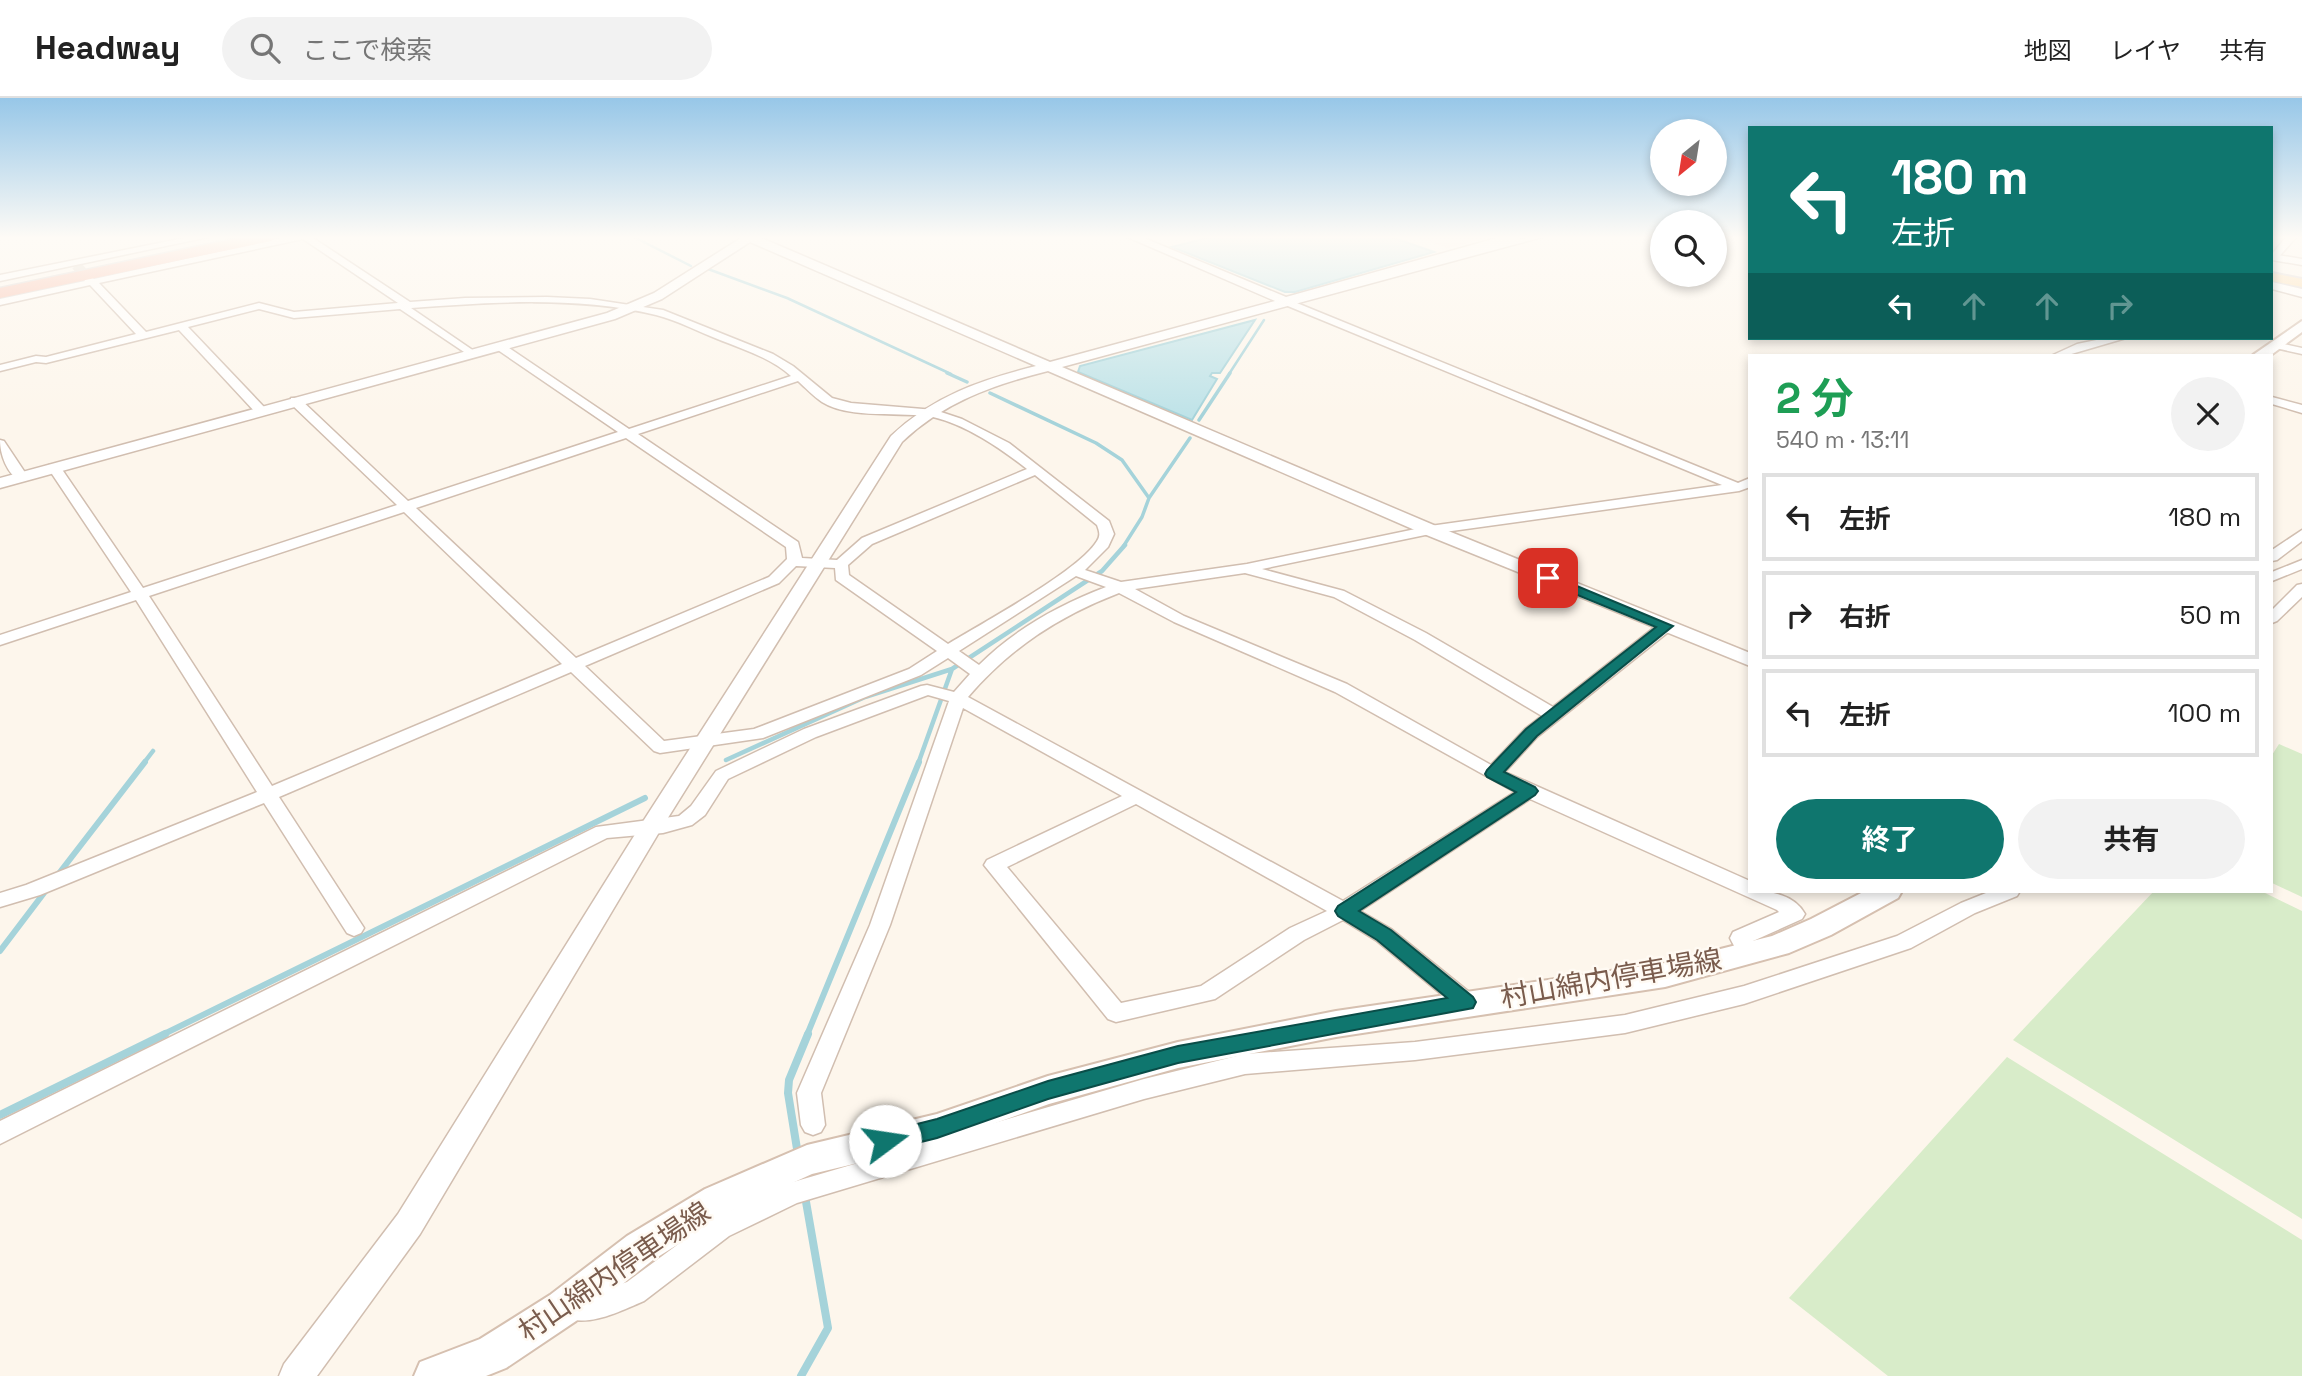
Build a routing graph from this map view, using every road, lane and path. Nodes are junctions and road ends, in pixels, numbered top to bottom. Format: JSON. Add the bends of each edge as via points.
{"nodes":[{"id":1,"x":106,"y":296,"type":"edge"},
{"id":2,"x":395,"y":296,"type":"edge"},
{"id":3,"x":658,"y":296,"type":"edge"},
{"id":4,"x":884,"y":296,"type":"edge"},
{"id":5,"x":1272,"y":296,"type":"edge"},
{"id":6,"x":1297,"y":296,"type":"edge"},
{"id":7,"x":1319,"y":296,"type":"edge"},
{"id":8,"x":1287,"y":302,"type":"junction"},
{"id":9,"x":407,"y":305,"type":"junction"},
{"id":10,"x":630,"y":308,"type":"junction"},
{"id":11,"x":2302,"y":325,"type":"edge"},
{"id":12,"x":181,"y":326,"type":"junction"},
{"id":13,"x":143,"y":335,"type":"junction"},
{"id":14,"x":2111,"y":340,"type":"edge"},
{"id":15,"x":2271,"y":342,"type":"edge"},
{"id":16,"x":499,"y":346,"type":"junction"},
{"id":17,"x":2081,"y":346,"type":"junction"},
{"id":18,"x":2302,"y":351,"type":"edge"},
{"id":19,"x":470,"y":353,"type":"junction"},
{"id":20,"x":2061,"y":354,"type":"edge"},
{"id":21,"x":2108,"y":354,"type":"edge"},
{"id":22,"x":1049,"y":367,"type":"junction"},
{"id":23,"x":0,"y":368,"type":"edge"},
{"id":24,"x":799,"y":377,"type":"junction"},
{"id":25,"x":295,"y":401,"type":"junction"},
{"id":26,"x":2273,"y":401,"type":"edge"},
{"id":27,"x":2302,"y":409,"type":"edge"},
{"id":28,"x":261,"y":411,"type":"junction"},
{"id":29,"x":923,"y":413,"type":"junction"},
{"id":30,"x":626,"y":434,"type":"junction"},
{"id":31,"x":0,"y":444,"type":"edge"},
{"id":32,"x":54,"y":468,"type":"junction"},
{"id":33,"x":1036,"y":470,"type":"junction"},
{"id":34,"x":21,"y":477,"type":"junction"},
{"id":35,"x":0,"y":483,"type":"edge"},
{"id":36,"x":1746,"y":487,"type":"edge"},
{"id":37,"x":406,"y":507,"type":"junction"},
{"id":38,"x":1430,"y":530,"type":"junction"},
{"id":39,"x":2302,"y":534,"type":"edge"},
{"id":40,"x":2273,"y":556,"type":"edge"},
{"id":41,"x":795,"y":560,"type":"junction"},
{"id":42,"x":829,"y":563,"type":"junction"},
{"id":43,"x":2302,"y":564,"type":"edge"},
{"id":44,"x":1247,"y":568,"type":"junction"},
{"id":45,"x":1079,"y":572,"type":"junction"},
{"id":46,"x":2273,"y":577,"type":"edge"},
{"id":47,"x":1120,"y":587,"type":"junction"},
{"id":48,"x":2302,"y":588,"type":"edge"},
{"id":49,"x":140,"y":594,"type":"junction"},
{"id":50,"x":2273,"y":617,"type":"edge"},
{"id":51,"x":1666,"y":626,"type":"junction"},
{"id":52,"x":0,"y":640,"type":"edge"},
{"id":53,"x":949,"y":654,"type":"junction"},
{"id":54,"x":1748,"y":659,"type":"edge"},
{"id":55,"x":573,"y":665,"type":"junction"},
{"id":56,"x":975,"y":671,"type":"junction"},
{"id":57,"x":955,"y":698,"type":"junction"},
{"id":58,"x":1553,"y":715,"type":"junction"},
{"id":59,"x":708,"y":739,"type":"junction"},
{"id":60,"x":1493,"y":774,"type":"junction"},
{"id":61,"x":1529,"y":791,"type":"junction"},
{"id":62,"x":267,"y":796,"type":"junction"},
{"id":63,"x":1138,"y":796,"type":"junction"},
{"id":64,"x":652,"y":826,"type":"junction"},
{"id":65,"x":1748,"y":888,"type":"edge"},
{"id":66,"x":1758,"y":893,"type":"edge"},
{"id":67,"x":1884,"y":893,"type":"edge"},
{"id":68,"x":2005,"y":893,"type":"edge"},
{"id":69,"x":0,"y":900,"type":"edge"},
{"id":70,"x":1345,"y":911,"type":"junction"},
{"id":71,"x":354,"y":928,"type":"dead end"},
{"id":72,"x":1750,"y":952,"type":"junction"},
{"id":73,"x":1466,"y":1002,"type":"junction"},
{"id":74,"x":813,"y":1125,"type":"dead end"},
{"id":75,"x":0,"y":1133,"type":"edge"},
{"id":76,"x":563,"y":1308,"type":"junction"},
{"id":77,"x":296,"y":1376,"type":"edge"},
{"id":78,"x":434,"y":1376,"type":"edge"}],
"edges":[{"from":1,"to":13,"type":"street"},
{"from":2,"to":9,"type":"street"},
{"from":3,"to":10,"type":"street"},
{"from":4,"to":22,"type":"street"},
{"from":5,"to":8,"type":"street"},
{"from":6,"to":8,"type":"street"},
{"from":7,"to":8,"type":"street"},
{"from":8,"to":22,"type":"street"},
{"from":8,"to":36,"type":"street"},
{"from":9,"to":10,"type":"street","via":[[547,300]]},
{"from":9,"to":12,"type":"street","via":[[294,315],[259,306]]},
{"from":9,"to":19,"type":"street","via":[[405,309]]},
{"from":10,"to":16,"type":"street"},
{"from":10,"to":24,"type":"street","via":[[659,312],[731,339],[769,356]]},
{"from":11,"to":15,"type":"main road"},
{"from":12,"to":13,"type":"street"},
{"from":12,"to":28,"type":"street"},
{"from":13,"to":23,"type":"street"},
{"from":14,"to":17,"type":"street"},
{"from":15,"to":18,"type":"street"},
{"from":16,"to":19,"type":"street"},
{"from":16,"to":30,"type":"street"},
{"from":17,"to":20,"type":"street"},
{"from":17,"to":21,"type":"street"},
{"from":19,"to":25,"type":"street"},
{"from":22,"to":29,"type":"street","via":[[967,391]]},
{"from":22,"to":38,"type":"street"},
{"from":24,"to":29,"type":"street","via":[[823,398],[843,406]]},
{"from":24,"to":30,"type":"street"},
{"from":25,"to":28,"type":"street"},
{"from":25,"to":37,"type":"street"},
{"from":26,"to":27,"type":"street"},
{"from":28,"to":32,"type":"street"},
{"from":29,"to":33,"type":"street","via":[[958,422]]},
{"from":29,"to":42,"type":"street","via":[[896,439]]},
{"from":30,"to":37,"type":"street"},
{"from":30,"to":41,"type":"street","via":[[793,545]]},
{"from":31,"to":34,"type":"street"},
{"from":32,"to":34,"type":"street"},
{"from":32,"to":49,"type":"street"},
{"from":33,"to":42,"type":"street","via":[[867,541],[847,561]]},
{"from":33,"to":45,"type":"street","via":[[1104,524],[1103,544]]},
{"from":34,"to":35,"type":"street"},
{"from":36,"to":38,"type":"street"},
{"from":37,"to":49,"type":"street"},
{"from":37,"to":55,"type":"street"},
{"from":38,"to":44,"type":"street"},
{"from":38,"to":51,"type":"street"},
{"from":39,"to":40,"type":"street"},
{"from":41,"to":42,"type":"street"},
{"from":41,"to":55,"type":"street","via":[[774,580]]},
{"from":42,"to":53,"type":"street","via":[[842,567],[841,577]]},
{"from":42,"to":59,"type":"street"},
{"from":43,"to":46,"type":"street"},
{"from":44,"to":47,"type":"street"},
{"from":44,"to":58,"type":"street","via":[[1336,592]]},
{"from":45,"to":47,"type":"street"},
{"from":45,"to":53,"type":"street"},
{"from":47,"to":56,"type":"street","via":[[1055,614]]},
{"from":47,"to":60,"type":"street","via":[[1179,619],[1340,688]]},
{"from":48,"to":50,"type":"street"},
{"from":49,"to":52,"type":"street"},
{"from":49,"to":62,"type":"street"},
{"from":51,"to":54,"type":"street"},
{"from":51,"to":58,"type":"street"},
{"from":53,"to":56,"type":"street"},
{"from":53,"to":59,"type":"street","via":[[915,672],[757,734]]},
{"from":55,"to":59,"type":"street","via":[[660,747]]},
{"from":55,"to":62,"type":"street"},
{"from":56,"to":57,"type":"street"},
{"from":57,"to":63,"type":"street"},
{"from":57,"to":64,"type":"street","via":[[927,690],[860,714],[737,768],[714,782],[696,814],[678,823]]},
{"from":57,"to":74,"type":"street","via":[[880,925],[810,1093]]},
{"from":58,"to":60,"type":"street"},
{"from":59,"to":64,"type":"street"},
{"from":60,"to":61,"type":"street"},
{"from":61,"to":65,"type":"street"},
{"from":61,"to":70,"type":"street"},
{"from":62,"to":69,"type":"street"},
{"from":62,"to":71,"type":"street"},
{"from":63,"to":70,"type":"street"},
{"from":63,"to":70,"type":"street","via":[[994,864],[1116,1013],[1207,993],[1297,934]]},
{"from":64,"to":75,"type":"street","via":[[603,832]]},
{"from":64,"to":77,"type":"street","via":[[409,1224]]},
{"from":66,"to":72,"type":"street","via":[[1795,914],[1740,938]]},
{"from":67,"to":72,"type":"main road","name":"村山綿内停車場線","via":[[1821,927]]},
{"from":68,"to":76,"type":"street","via":[[1904,942],[1744,995],[1625,1024],[1415,1051],[1245,1064],[1144,1089],[792,1194],[719,1228],[635,1292],[588,1308]]},
{"from":70,"to":73,"type":"street","via":[[1384,935]]},
{"from":72,"to":73,"type":"main road","name":"村山綿内停車場線","via":[[1665,975]]},
{"from":73,"to":76,"type":"main road","name":"村山綿内停車場線","via":[[1178,1055],[1048,1090],[937,1129],[807,1160],[718,1200],[640,1248]]},
{"from":76,"to":78,"type":"main road","name":"村山綿内停車場線","via":[[492,1353]]}]}
